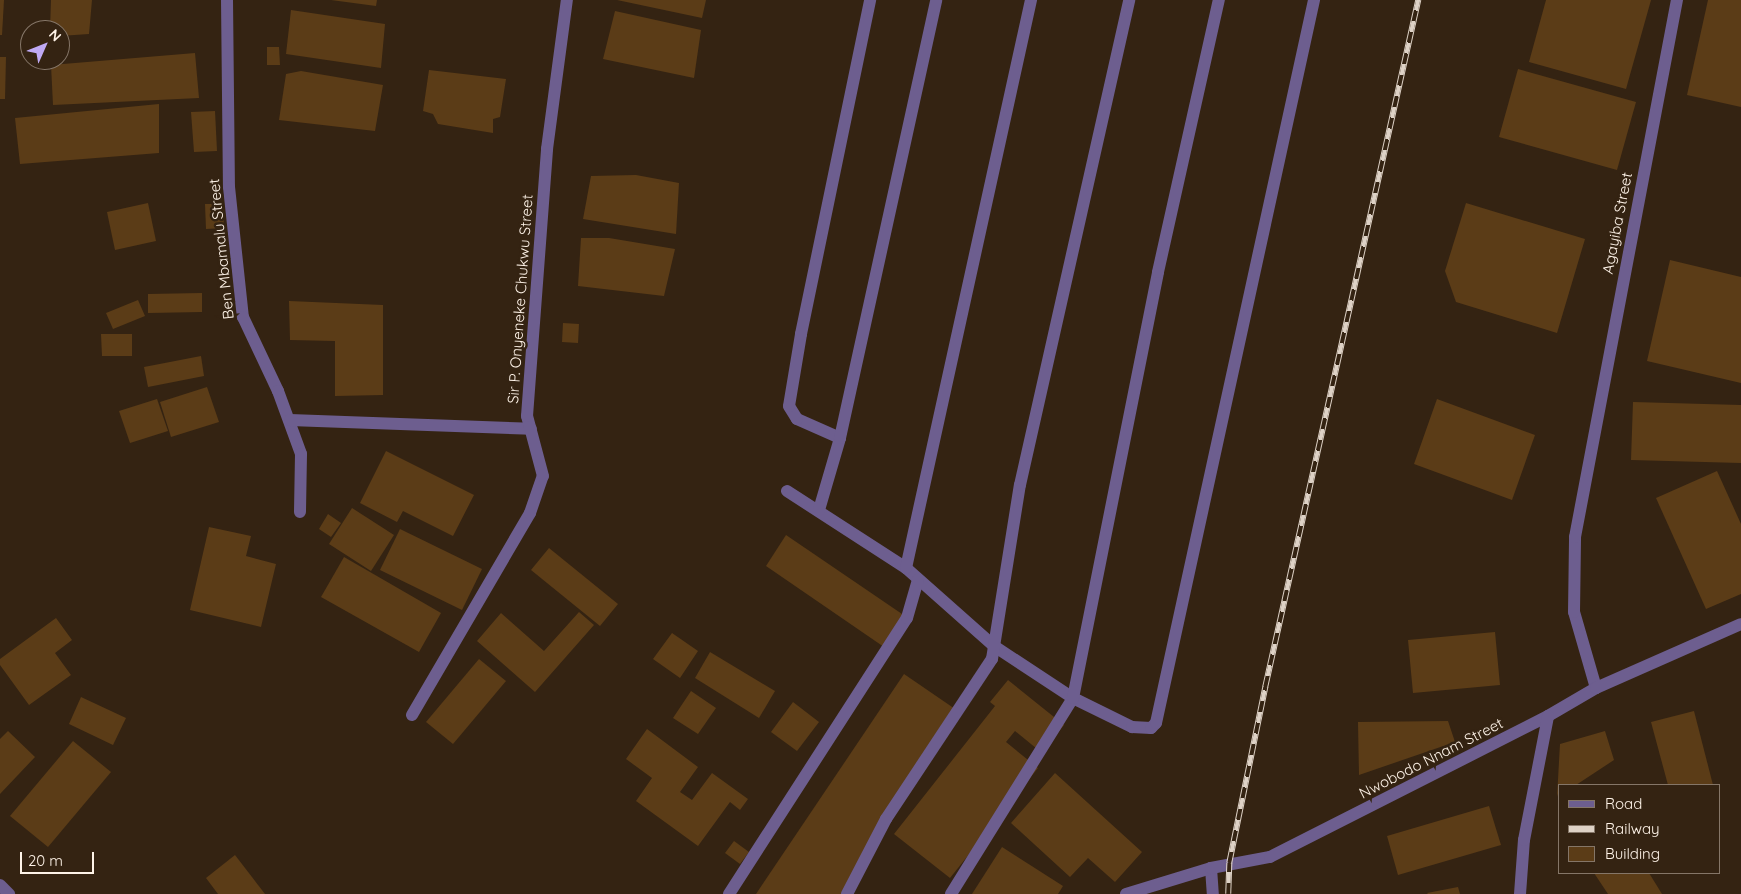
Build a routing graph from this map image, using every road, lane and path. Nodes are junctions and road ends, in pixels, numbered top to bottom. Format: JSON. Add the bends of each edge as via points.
{"nodes":[{"id":1,"x":227,"y":0,"type":"edge"},
{"id":2,"x":568,"y":0,"type":"edge"},
{"id":3,"x":870,"y":0,"type":"edge"},
{"id":4,"x":936,"y":0,"type":"edge"},
{"id":5,"x":1031,"y":0,"type":"edge"},
{"id":6,"x":1130,"y":0,"type":"edge"},
{"id":7,"x":1218,"y":0,"type":"edge"},
{"id":8,"x":1314,"y":0,"type":"edge"},
{"id":9,"x":1677,"y":0,"type":"edge"},
{"id":10,"x":290,"y":420,"type":"junction"},
{"id":11,"x":531,"y":429,"type":"junction"},
{"id":12,"x":840,"y":438,"type":"junction"},
{"id":13,"x":787,"y":491,"type":"dead end"},
{"id":14,"x":819,"y":510,"type":"junction"},
{"id":15,"x":300,"y":512,"type":"dead end"},
{"id":16,"x":906,"y":568,"type":"junction"},
{"id":17,"x":918,"y":580,"type":"junction"},
{"id":18,"x":1741,"y":624,"type":"edge"},
{"id":19,"x":994,"y":646,"type":"junction"},
{"id":20,"x":1596,"y":688,"type":"junction"},
{"id":21,"x":1073,"y":698,"type":"junction"},
{"id":22,"x":412,"y":715,"type":"dead end"},
{"id":23,"x":1548,"y":716,"type":"junction"},
{"id":24,"x":1211,"y":868,"type":"junction"},
{"id":25,"x":0,"y":885,"type":"edge"},
{"id":26,"x":9,"y":894,"type":"edge"},
{"id":27,"x":729,"y":894,"type":"edge"},
{"id":28,"x":847,"y":894,"type":"edge"},
{"id":29,"x":951,"y":894,"type":"edge"},
{"id":30,"x":1126,"y":894,"type":"edge"},
{"id":31,"x":1213,"y":894,"type":"edge"},
{"id":32,"x":1520,"y":894,"type":"edge"}],
"edges":[{"from":1,"to":10,"type":"street","name":"Ben Mbamalu Street","via":[[229,187],[243,317]]},
{"from":2,"to":11,"type":"street","name":"Sir P. Onyeneke Chukwu Street","via":[[547,149],[527,416]]},
{"from":3,"to":12,"type":"street","via":[[789,406],[796,419]]},
{"from":4,"to":12,"type":"street"},
{"from":5,"to":16,"type":"street"},
{"from":6,"to":19,"type":"street","via":[[1020,486]]},
{"from":7,"to":21,"type":"street","via":[[1158,272]]},
{"from":8,"to":21,"type":"street","via":[[1156,723],[1151,728],[1132,727]]},
{"from":9,"to":20,"type":"street","name":"Agayiba Street","via":[[1575,537],[1574,612]]},
{"from":10,"to":11,"type":"street"},
{"from":10,"to":15,"type":"street","name":"Ben Mbamalu Street","via":[[303,469]]},
{"from":11,"to":22,"type":"street","name":"Sir P. Onyeneke Chukwu Street","via":[[542,463],[539,492],[530,513]]},
{"from":12,"to":14,"type":"street"},
{"from":13,"to":14,"type":"street"},
{"from":14,"to":16,"type":"street"},
{"from":16,"to":17,"type":"street"},
{"from":17,"to":19,"type":"street"},
{"from":17,"to":27,"type":"street","via":[[907,618]]},
{"from":18,"to":20,"type":"street","name":"Nwobodo Nnam Street"},
{"from":19,"to":21,"type":"street"},
{"from":19,"to":28,"type":"street","via":[[987,668],[886,819]]},
{"from":20,"to":23,"type":"street","name":"Nwobodo Nnam Street"},
{"from":21,"to":29,"type":"street"},
{"from":23,"to":24,"type":"street","name":"Nwobodo Nnam Street","via":[[1270,857]]},
{"from":23,"to":32,"type":"street","via":[[1524,840]]},
{"from":24,"to":30,"type":"street","name":"Nwobodo Nnam Street"},
{"from":24,"to":31,"type":"street"},
{"from":25,"to":26,"type":"street"}]}
